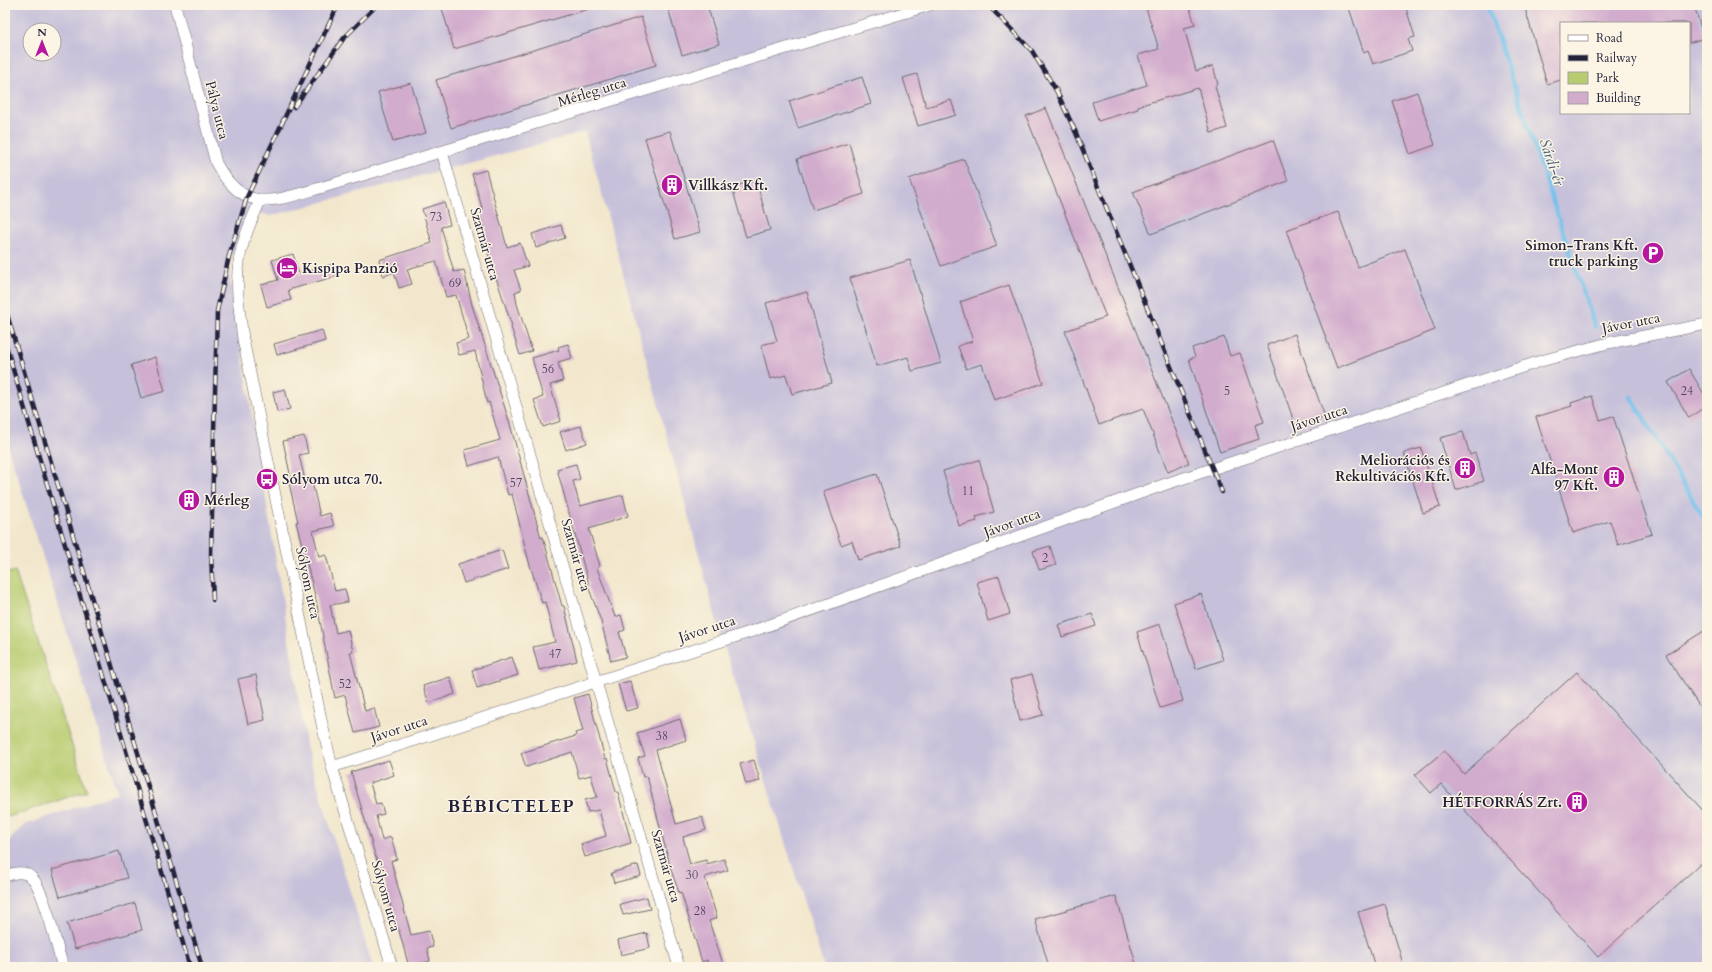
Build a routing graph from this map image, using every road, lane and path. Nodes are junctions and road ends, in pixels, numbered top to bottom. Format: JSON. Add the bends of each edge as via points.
{"nodes":[{"id":1,"x":175,"y":5,"type":"edge"},
{"id":2,"x":930,"y":5,"type":"edge"},
{"id":3,"x":442,"y":152,"type":"junction"},
{"id":4,"x":260,"y":201,"type":"junction"},
{"id":5,"x":1707,"y":324,"type":"edge"},
{"id":6,"x":596,"y":680,"type":"junction"},
{"id":7,"x":332,"y":767,"type":"junction"},
{"id":8,"x":5,"y":876,"type":"edge"},
{"id":9,"x":63,"y":967,"type":"edge"},
{"id":10,"x":392,"y":967,"type":"edge"},
{"id":11,"x":679,"y":967,"type":"edge"}],
"edges":[{"from":1,"to":4,"type":"street","name":"Pálya utca","via":[[216,163],[230,185],[247,197]]},
{"from":2,"to":3,"type":"street","name":"Mérleg utca"},
{"from":3,"to":4,"type":"street","name":"Mérleg utca","via":[[286,198]]},
{"from":3,"to":6,"type":"street","name":"Szatmár utca"},
{"from":4,"to":7,"type":"street","name":"Sólyom utca","via":[[248,228],[239,262],[241,319]]},
{"from":5,"to":6,"type":"street","name":"Jávor utca","via":[[1608,343],[1541,361],[1166,484],[750,632]]},
{"from":6,"to":7,"type":"street","name":"Jávor utca"},
{"from":6,"to":11,"type":"street","name":"Szatmár utca"},
{"from":7,"to":10,"type":"street","name":"Sólyom utca"},
{"from":8,"to":9,"type":"street","via":[[19,872],[31,876],[40,889]]}]}
